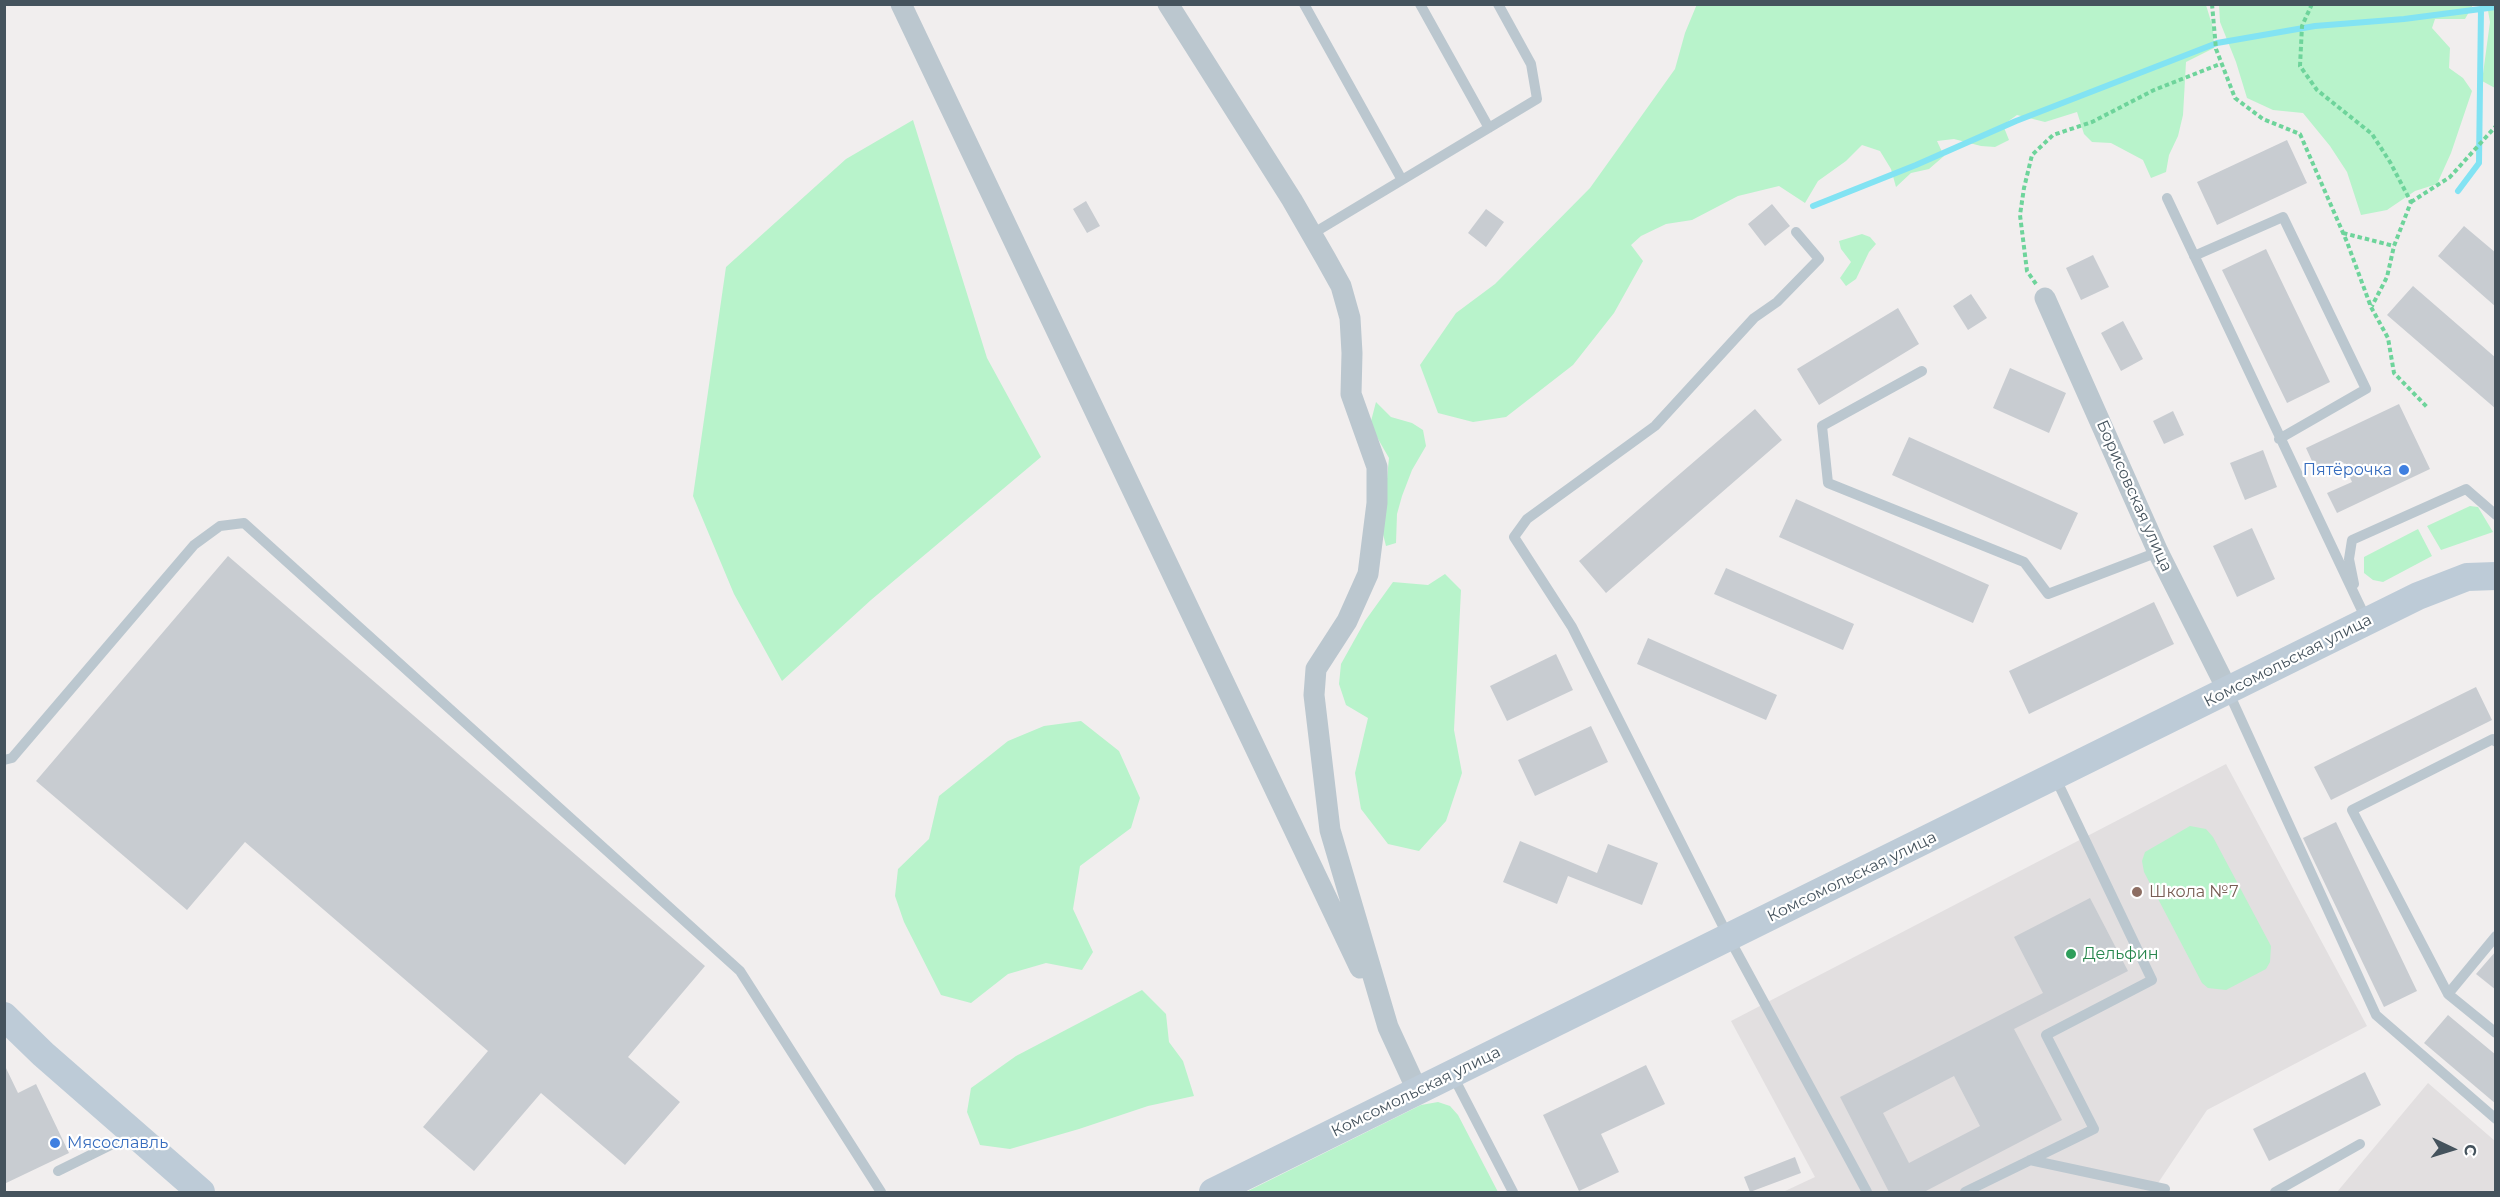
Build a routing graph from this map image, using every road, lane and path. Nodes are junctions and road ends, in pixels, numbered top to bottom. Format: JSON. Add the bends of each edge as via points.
{"nodes":[{"id":1,"x":901,"y":4,"type":"edge"},
{"id":2,"x":1168,"y":4,"type":"edge"},
{"id":3,"x":1304,"y":4,"type":"edge"},
{"id":4,"x":1420,"y":4,"type":"edge"},
{"id":5,"x":1498,"y":4,"type":"edge"},
{"id":6,"x":2212,"y":4,"type":"edge"},
{"id":7,"x":2312,"y":4,"type":"edge"},
{"id":8,"x":2220,"y":64,"type":"junction"},
{"id":9,"x":2496,"y":126,"type":"edge"},
{"id":10,"x":1489,"y":128,"type":"junction"},
{"id":11,"x":1402,"y":180,"type":"junction"},
{"id":12,"x":2167,"y":198,"type":"dead end"},
{"id":13,"x":2411,"y":202,"type":"junction"},
{"id":14,"x":1796,"y":232,"type":"dead end"},
{"id":15,"x":2343,"y":232,"type":"junction"},
{"id":16,"x":1312,"y":234,"type":"junction"},
{"id":17,"x":2394,"y":246,"type":"junction"},
{"id":18,"x":2194,"y":256,"type":"junction"},
{"id":19,"x":2045,"y":298,"type":"joint"},
{"id":20,"x":2372,"y":307,"type":"junction"},
{"id":21,"x":1922,"y":371,"type":"dead end"},
{"id":22,"x":2427,"y":408,"type":"dead end"},
{"id":23,"x":2280,"y":439,"type":"junction"},
{"id":24,"x":2496,"y":515,"type":"edge"},
{"id":25,"x":2158,"y":552,"type":"junction"},
{"id":26,"x":2496,"y":576,"type":"edge"},
{"id":27,"x":2363,"y":612,"type":"junction"},
{"id":28,"x":2228,"y":691,"type":"junction"},
{"id":29,"x":2496,"y":741,"type":"edge"},
{"id":30,"x":4,"y":760,"type":"edge"},
{"id":31,"x":2055,"y":777,"type":"junction"},
{"id":32,"x":2496,"y":936,"type":"edge"},
{"id":33,"x":1729,"y":938,"type":"junction"},
{"id":34,"x":2448,"y":994,"type":"junction"},
{"id":35,"x":4,"y":1016,"type":"edge"},
{"id":36,"x":1388,"y":1027,"type":"junction"},
{"id":37,"x":2495,"y":1032,"type":"edge"},
{"id":38,"x":1452,"y":1074,"type":"junction"},
{"id":39,"x":1419,"y":1092,"type":"junction"},
{"id":40,"x":2496,"y":1119,"type":"edge"},
{"id":41,"x":133,"y":1134,"type":"junction"},
{"id":42,"x":2360,"y":1144,"type":"dead end"},
{"id":43,"x":2030,"y":1160,"type":"junction"},
{"id":44,"x":58,"y":1172,"type":"dead end"},
{"id":45,"x":2167,"y":1191,"type":"edge"},
{"id":46,"x":201,"y":1192,"type":"edge"},
{"id":47,"x":881,"y":1192,"type":"edge"},
{"id":48,"x":1213,"y":1192,"type":"edge"},
{"id":49,"x":1513,"y":1192,"type":"edge"},
{"id":50,"x":1867,"y":1192,"type":"edge"},
{"id":51,"x":1965,"y":1192,"type":"edge"},
{"id":52,"x":2275,"y":1192,"type":"edge"}],
"edges":[{"from":1,"to":36,"type":"street"},
{"from":2,"to":16,"type":"street"},
{"from":3,"to":11,"type":"lane"},
{"from":4,"to":10,"type":"lane"},
{"from":5,"to":10,"type":"lane","via":[[1531,64],[1537,99]]},
{"from":6,"to":8,"type":"path"},
{"from":7,"to":13,"type":"path","via":[[2302,26],[2300,66],[2317,90],[2372,134]]},
{"from":8,"to":15,"type":"path","via":[[2235,98],[2263,119],[2300,134]]},
{"from":8,"to":19,"type":"path","via":[[2154,90],[2092,122],[2053,135],[2032,155],[2020,215],[2022,242],[2027,271]]},
{"from":9,"to":13,"type":"path","via":[[2450,177]]},
{"from":10,"to":11,"type":"lane"},
{"from":11,"to":16,"type":"lane"},
{"from":12,"to":18,"type":"lane"},
{"from":13,"to":17,"type":"path"},
{"from":14,"to":33,"type":"lane","via":[[1819,259],[1754,318],[1656,426],[1527,519],[1514,537],[1572,627]]},
{"from":15,"to":17,"type":"path"},
{"from":15,"to":20,"type":"path"},
{"from":16,"to":36,"type":"street","via":[[1341,286],[1350,318],[1351,394],[1377,467],[1377,503],[1368,574],[1347,621],[1316,669],[1314,695],[1330,830]]},
{"from":17,"to":20,"type":"path","via":[[2387,277]]},
{"from":18,"to":23,"type":"lane"},
{"from":18,"to":23,"type":"lane","via":[[2283,217],[2366,388]]},
{"from":19,"to":25,"type":"street","name":"Борисовская улица"},
{"from":20,"to":22,"type":"path","via":[[2388,339],[2394,373]]},
{"from":21,"to":25,"type":"lane","via":[[1822,426],[1828,483],[2024,561],[2048,594]]},
{"from":23,"to":27,"type":"lane"},
{"from":24,"to":27,"type":"lane","via":[[2466,489],[2352,540],[2349,559]]},
{"from":25,"to":28,"type":"street","name":"Борисовская улица"},
{"from":26,"to":27,"type":"main road","name":"Комсомольская улица","via":[[2468,577]]},
{"from":27,"to":28,"type":"main road","name":"Комсомольская улица"},
{"from":28,"to":31,"type":"main road","name":"Комсомольская улица"},
{"from":28,"to":40,"type":"lane","via":[[2376,1015]]},
{"from":29,"to":34,"type":"lane","via":[[2493,739],[2352,810]]},
{"from":30,"to":47,"type":"lane","via":[[12,758],[194,545],[220,526],[244,523],[740,971]]},
{"from":31,"to":33,"type":"main road","name":"Комсомольская улица"},
{"from":31,"to":43,"type":"lane","via":[[2152,980],[2046,1035],[2094,1129]]},
{"from":32,"to":34,"type":"lane"},
{"from":33,"to":38,"type":"main road","name":"Комсомольская улица"},
{"from":33,"to":50,"type":"lane"},
{"from":34,"to":37,"type":"lane"},
{"from":35,"to":41,"type":"main road"},
{"from":36,"to":39,"type":"street"},
{"from":38,"to":39,"type":"main road","name":"Комсомольская улица"},
{"from":38,"to":49,"type":"lane"},
{"from":39,"to":48,"type":"main road","name":"Комсомольская улица"},
{"from":41,"to":44,"type":"lane"},
{"from":41,"to":46,"type":"main road"},
{"from":42,"to":52,"type":"lane"},
{"from":43,"to":45,"type":"lane"},
{"from":43,"to":51,"type":"lane"}]}
